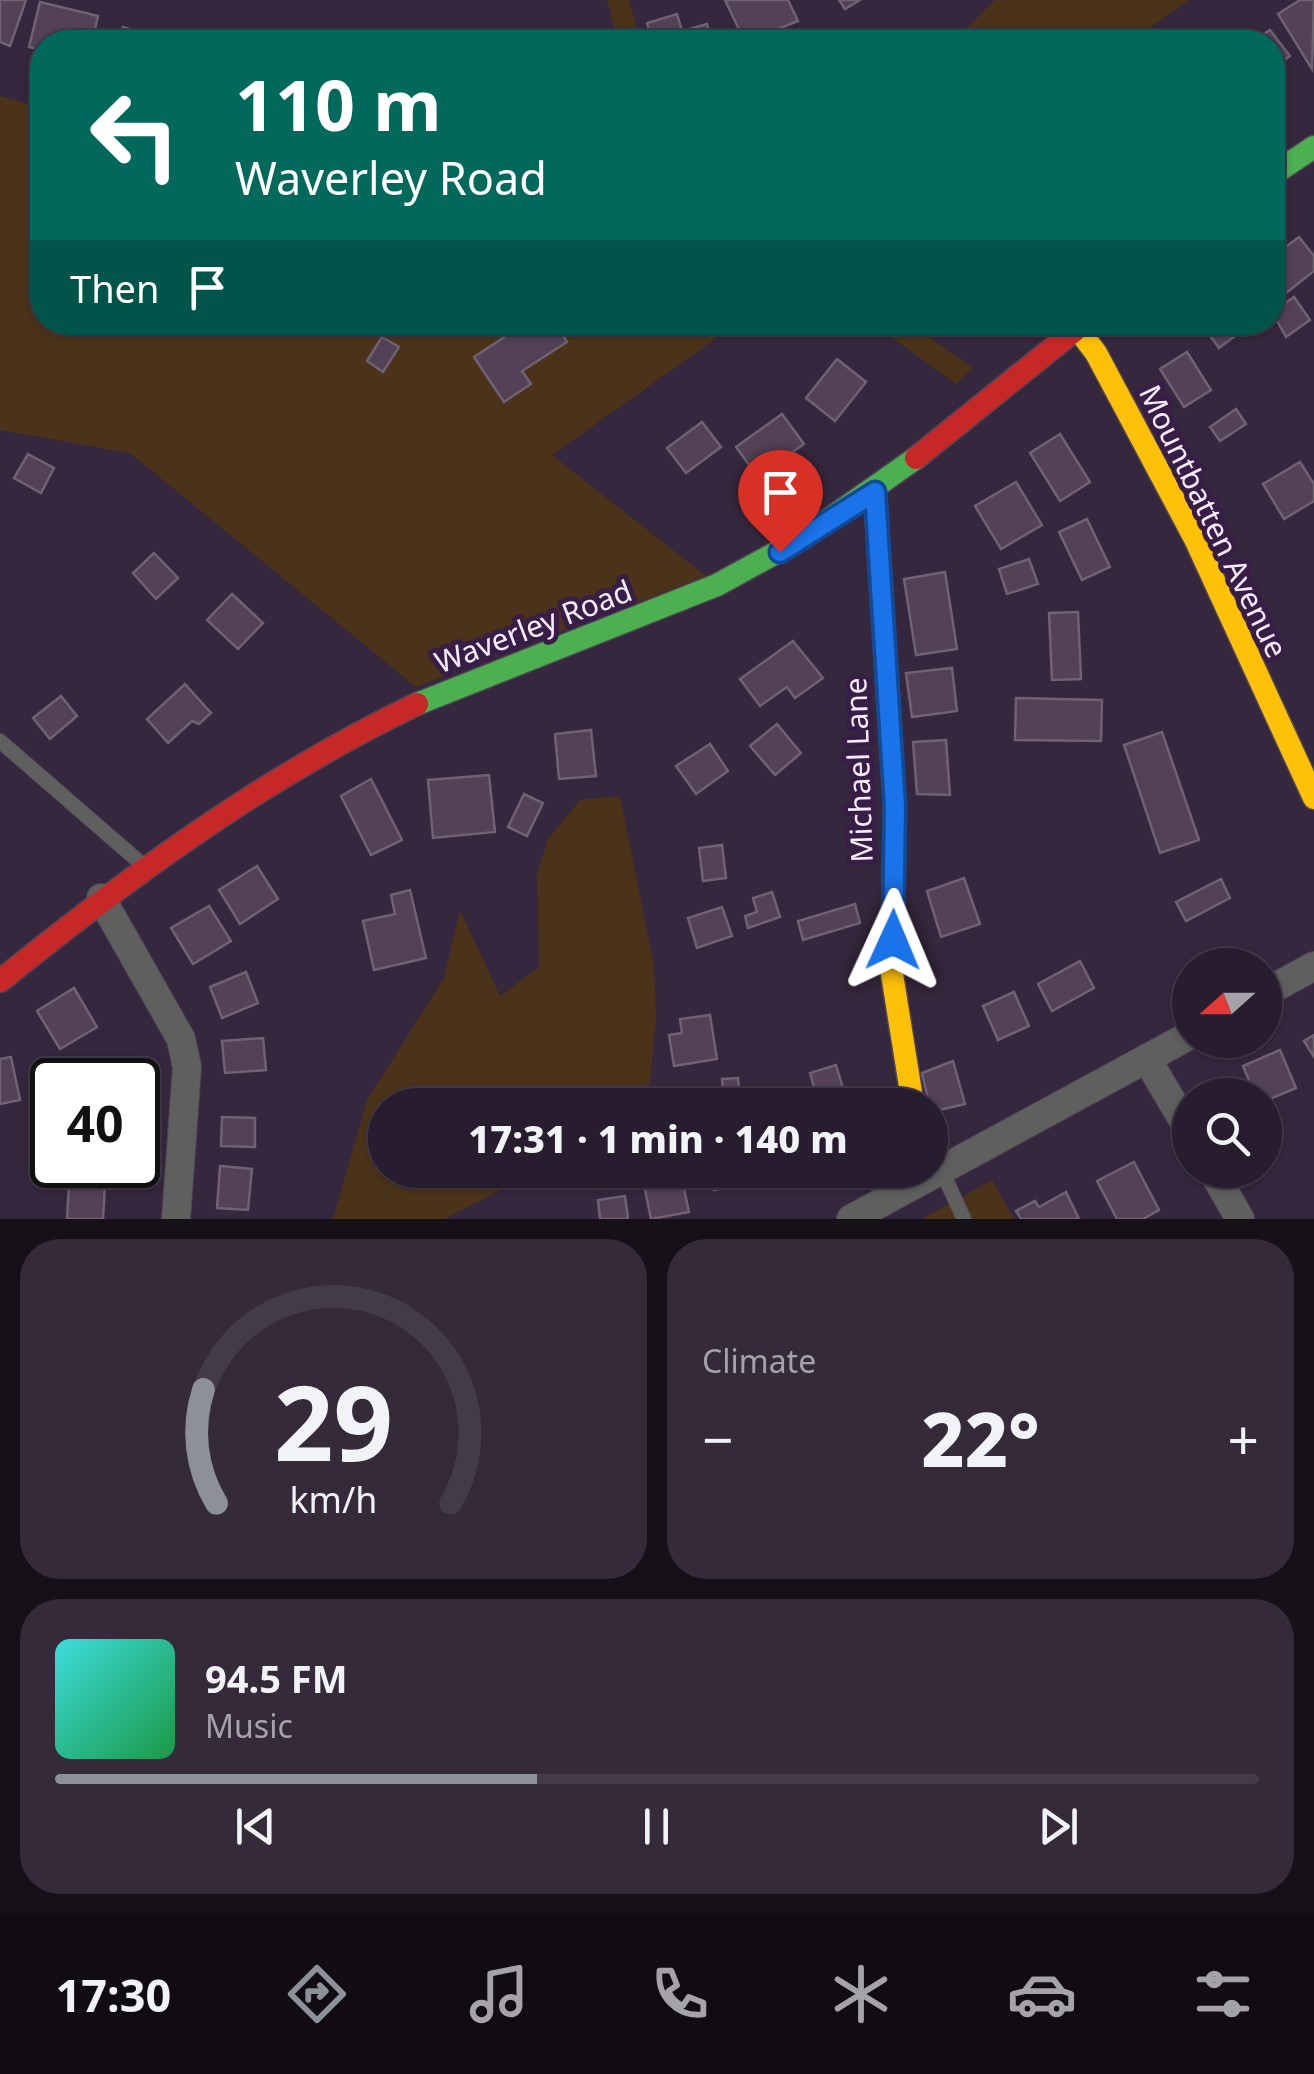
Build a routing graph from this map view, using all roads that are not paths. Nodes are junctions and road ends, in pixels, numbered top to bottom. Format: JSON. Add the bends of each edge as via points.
{"nodes":[{"id":1,"x":1314,"y":147,"type":"edge"},
{"id":2,"x":1285,"y":166,"type":"edge"},
{"id":3,"x":1070,"y":335,"type":"edge"},
{"id":4,"x":1086,"y":335,"type":"edge"},
{"id":5,"x":875,"y":492,"type":"junction"},
{"id":6,"x":0,"y":741,"type":"edge"},
{"id":7,"x":1314,"y":798,"type":"edge"},
{"id":8,"x":144,"y":867,"type":"junction"},
{"id":9,"x":101,"y":898,"type":"junction"},
{"id":10,"x":1314,"y":966,"type":"edge"},
{"id":11,"x":0,"y":981,"type":"edge"},
{"id":12,"x":1282,"y":984,"type":"edge"},
{"id":13,"x":1172,"y":1045,"type":"edge"},
{"id":14,"x":1147,"y":1058,"type":"junction"},
{"id":15,"x":910,"y":1088,"type":"edge"},
{"id":16,"x":1172,"y":1101,"type":"edge"},
{"id":17,"x":948,"y":1163,"type":"edge"},
{"id":18,"x":903,"y":1188,"type":"edge"},
{"id":19,"x":942,"y":1188,"type":"edge"},
{"id":20,"x":1222,"y":1188,"type":"edge"},
{"id":21,"x":176,"y":1219,"type":"edge"},
{"id":22,"x":851,"y":1219,"type":"edge"},
{"id":23,"x":964,"y":1219,"type":"edge"},
{"id":24,"x":1240,"y":1219,"type":"edge"}],
"edges":[{"from":1,"to":2,"type":"main road"},
{"from":3,"to":5,"type":"main road","name":"Waverley Road"},
{"from":4,"to":7,"type":"main road","name":"Mountbatten Avenue","via":[[1195,539]]},
{"from":5,"to":8,"type":"main road","name":"Waverley Road","via":[[718,585],[430,698],[346,740]]},
{"from":5,"to":15,"type":"main road","name":"Michael Lane","via":[[895,806],[892,974]]},
{"from":6,"to":8,"type":"lane"},
{"from":8,"to":9,"type":"main road","name":"Waverley Road"},
{"from":9,"to":11,"type":"main road","name":"Waverley Road"},
{"from":9,"to":21,"type":"street","via":[[181,1039],[187,1068]]},
{"from":10,"to":12,"type":"street"},
{"from":13,"to":14,"type":"street"},
{"from":14,"to":16,"type":"street"},
{"from":14,"to":17,"type":"street"},
{"from":18,"to":22,"type":"street"},
{"from":19,"to":23,"type":"lane"},
{"from":20,"to":24,"type":"street"}]}
